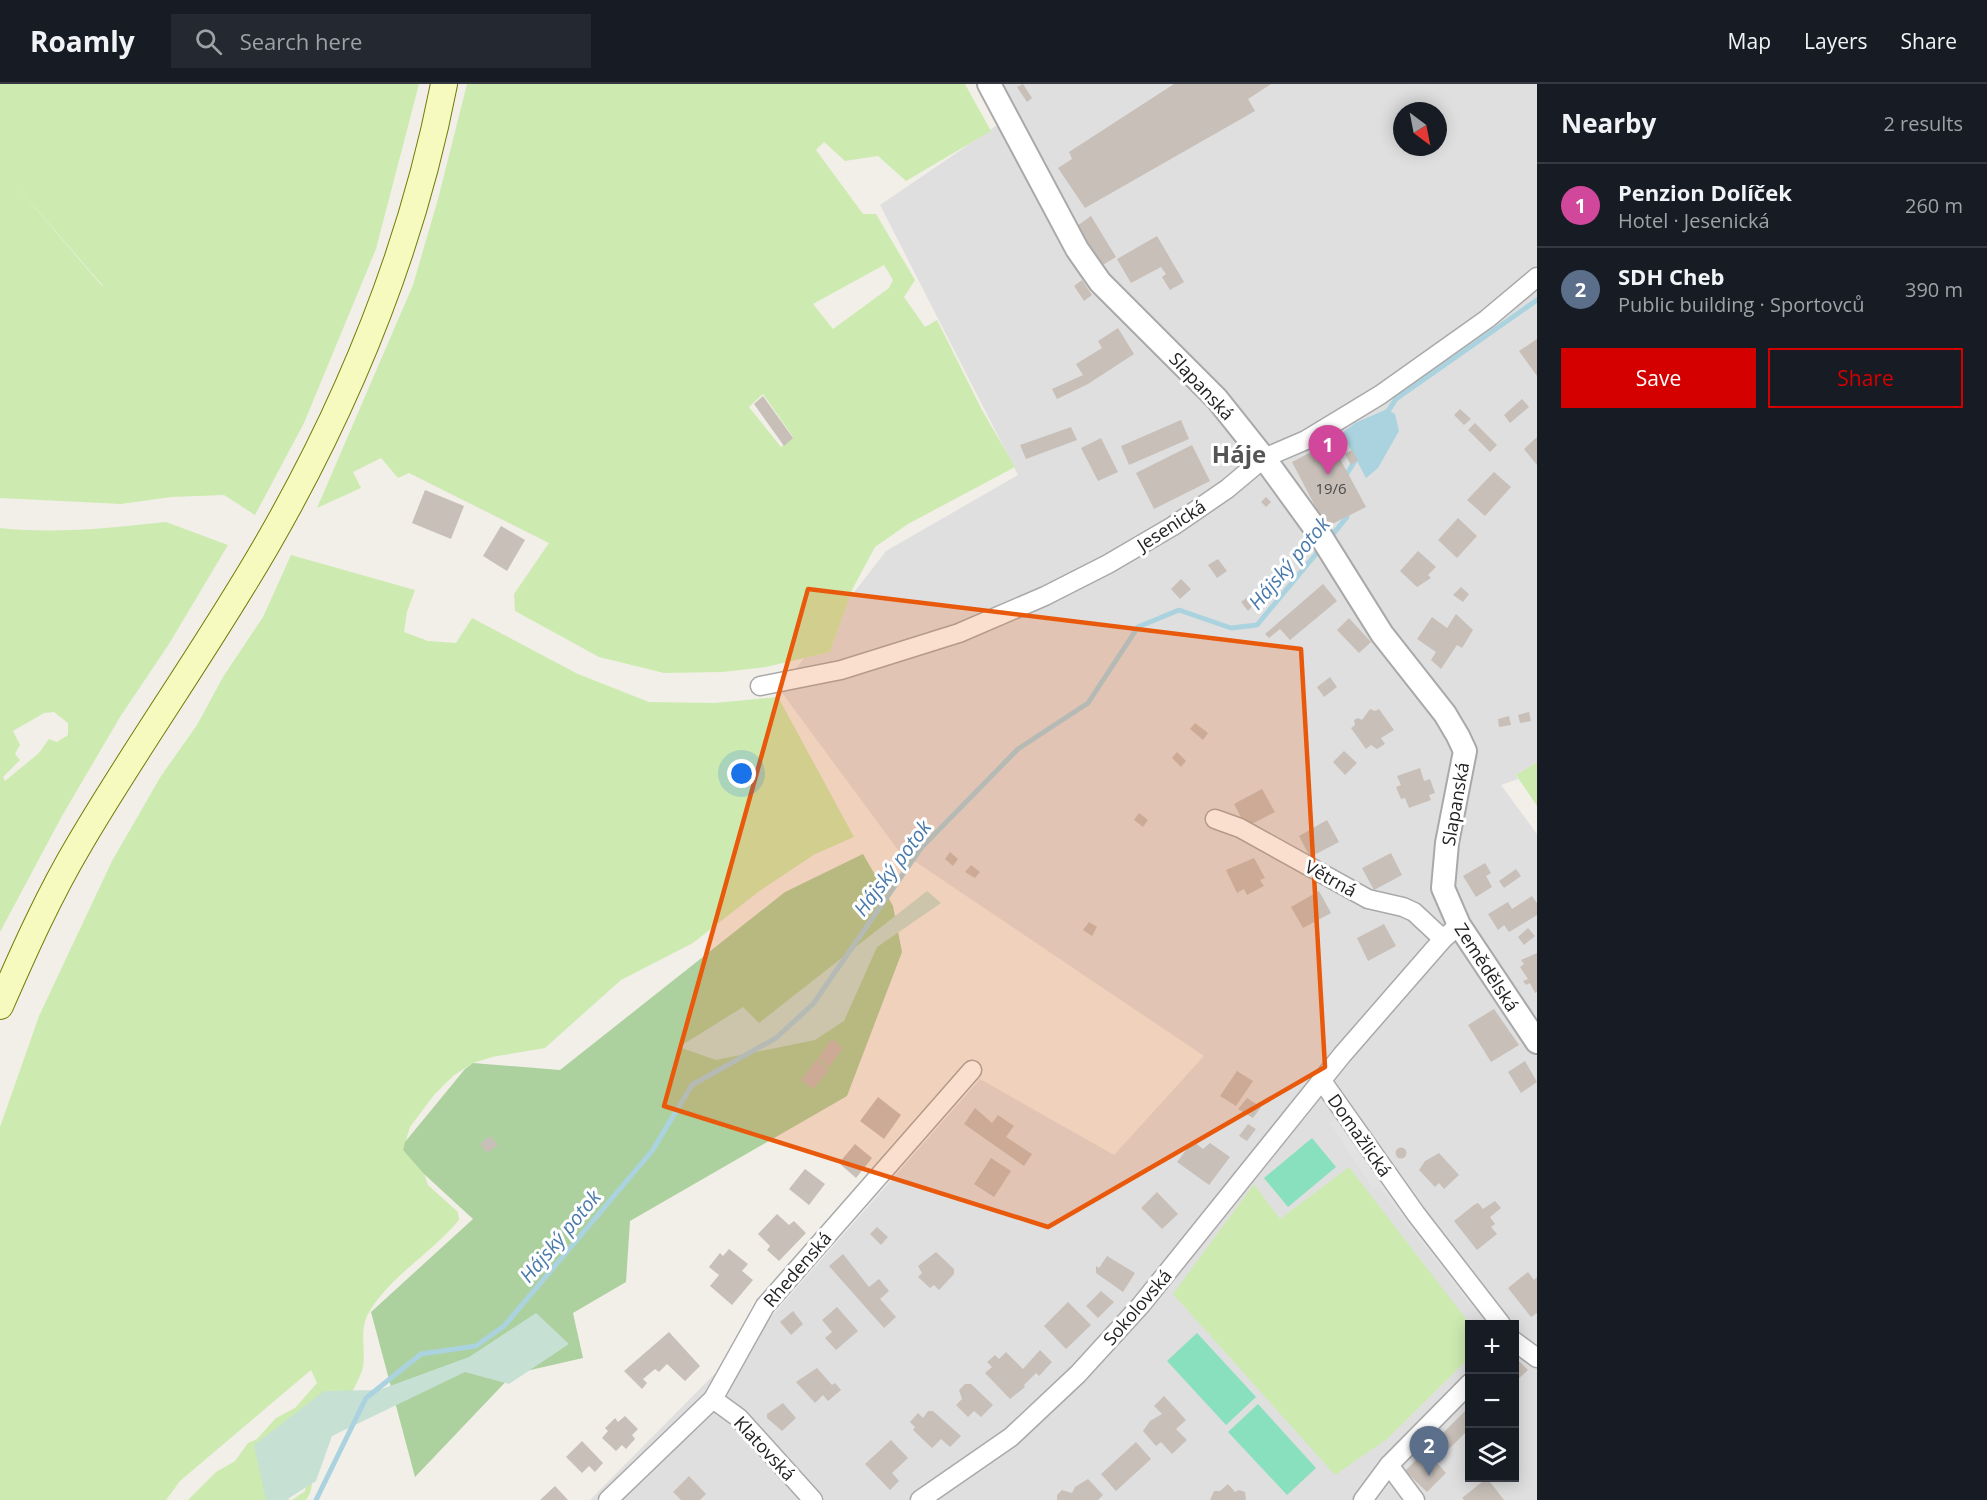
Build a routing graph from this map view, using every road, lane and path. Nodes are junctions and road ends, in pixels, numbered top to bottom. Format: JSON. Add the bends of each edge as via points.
{"nodes":[{"id":1,"x":444,"y":84,"type":"edge"},
{"id":2,"x":989,"y":84,"type":"edge"},
{"id":3,"x":1537,"y":277,"type":"edge"},
{"id":4,"x":1264,"y":458,"type":"junction"},
{"id":5,"x":760,"y":686,"type":"dead end"},
{"id":6,"x":1215,"y":819,"type":"dead end"},
{"id":7,"x":1443,"y":888,"type":"joint"},
{"id":8,"x":1451,"y":932,"type":"junction"},
{"id":9,"x":0,"y":1006,"type":"edge"},
{"id":10,"x":1537,"y":1042,"type":"edge"},
{"id":11,"x":972,"y":1070,"type":"dead end"},
{"id":12,"x":1322,"y":1081,"type":"junction"},
{"id":13,"x":1498,"y":1320,"type":"edge"},
{"id":14,"x":1519,"y":1344,"type":"edge"},
{"id":15,"x":1537,"y":1358,"type":"edge"},
{"id":16,"x":1465,"y":1388,"type":"edge"},
{"id":17,"x":713,"y":1399,"type":"junction"},
{"id":18,"x":1389,"y":1465,"type":"junction"},
{"id":19,"x":608,"y":1500,"type":"edge"},
{"id":20,"x":813,"y":1500,"type":"edge"},
{"id":21,"x":921,"y":1500,"type":"edge"},
{"id":22,"x":1363,"y":1500,"type":"edge"},
{"id":23,"x":1415,"y":1500,"type":"edge"}],
"edges":[{"from":1,"to":9,"type":"main road","via":[[415,202],[388,284],[359,362],[318,448],[269,541],[78,845]]},
{"from":2,"to":4,"type":"street","name":"Slapanská","via":[[1077,249],[1101,282],[1217,399]]},
{"from":3,"to":4,"type":"street","name":"Jesenická","via":[[1487,320],[1380,394],[1306,440]]},
{"from":4,"to":5,"type":"street","name":"Jesenická","via":[[1173,526],[1045,596],[959,633],[852,667]]},
{"from":4,"to":7,"type":"street","name":"Slapanská","via":[[1320,535],[1382,634],[1444,714],[1465,751]]},
{"from":6,"to":8,"type":"street","name":"Větrná","via":[[1240,828],[1368,899],[1403,906]]},
{"from":7,"to":8,"type":"street","name":"Zemědělská"},
{"from":8,"to":10,"type":"street","name":"Zemědělská"},
{"from":8,"to":12,"type":"street","name":"Domažlická"},
{"from":11,"to":17,"type":"street","name":"Rhedenská","via":[[765,1306]]},
{"from":12,"to":13,"type":"street","name":"Domažlická","via":[[1416,1214]]},
{"from":12,"to":21,"type":"street","name":"Sokolovská","via":[[1141,1305],[1078,1374],[1011,1437]]},
{"from":14,"to":15,"type":"street"},
{"from":16,"to":18,"type":"street"},
{"from":17,"to":19,"type":"street","name":"Rhedenská"},
{"from":17,"to":20,"type":"street","name":"Klatovská","via":[[739,1418]]},
{"from":18,"to":22,"type":"street"},
{"from":18,"to":23,"type":"street"}]}
